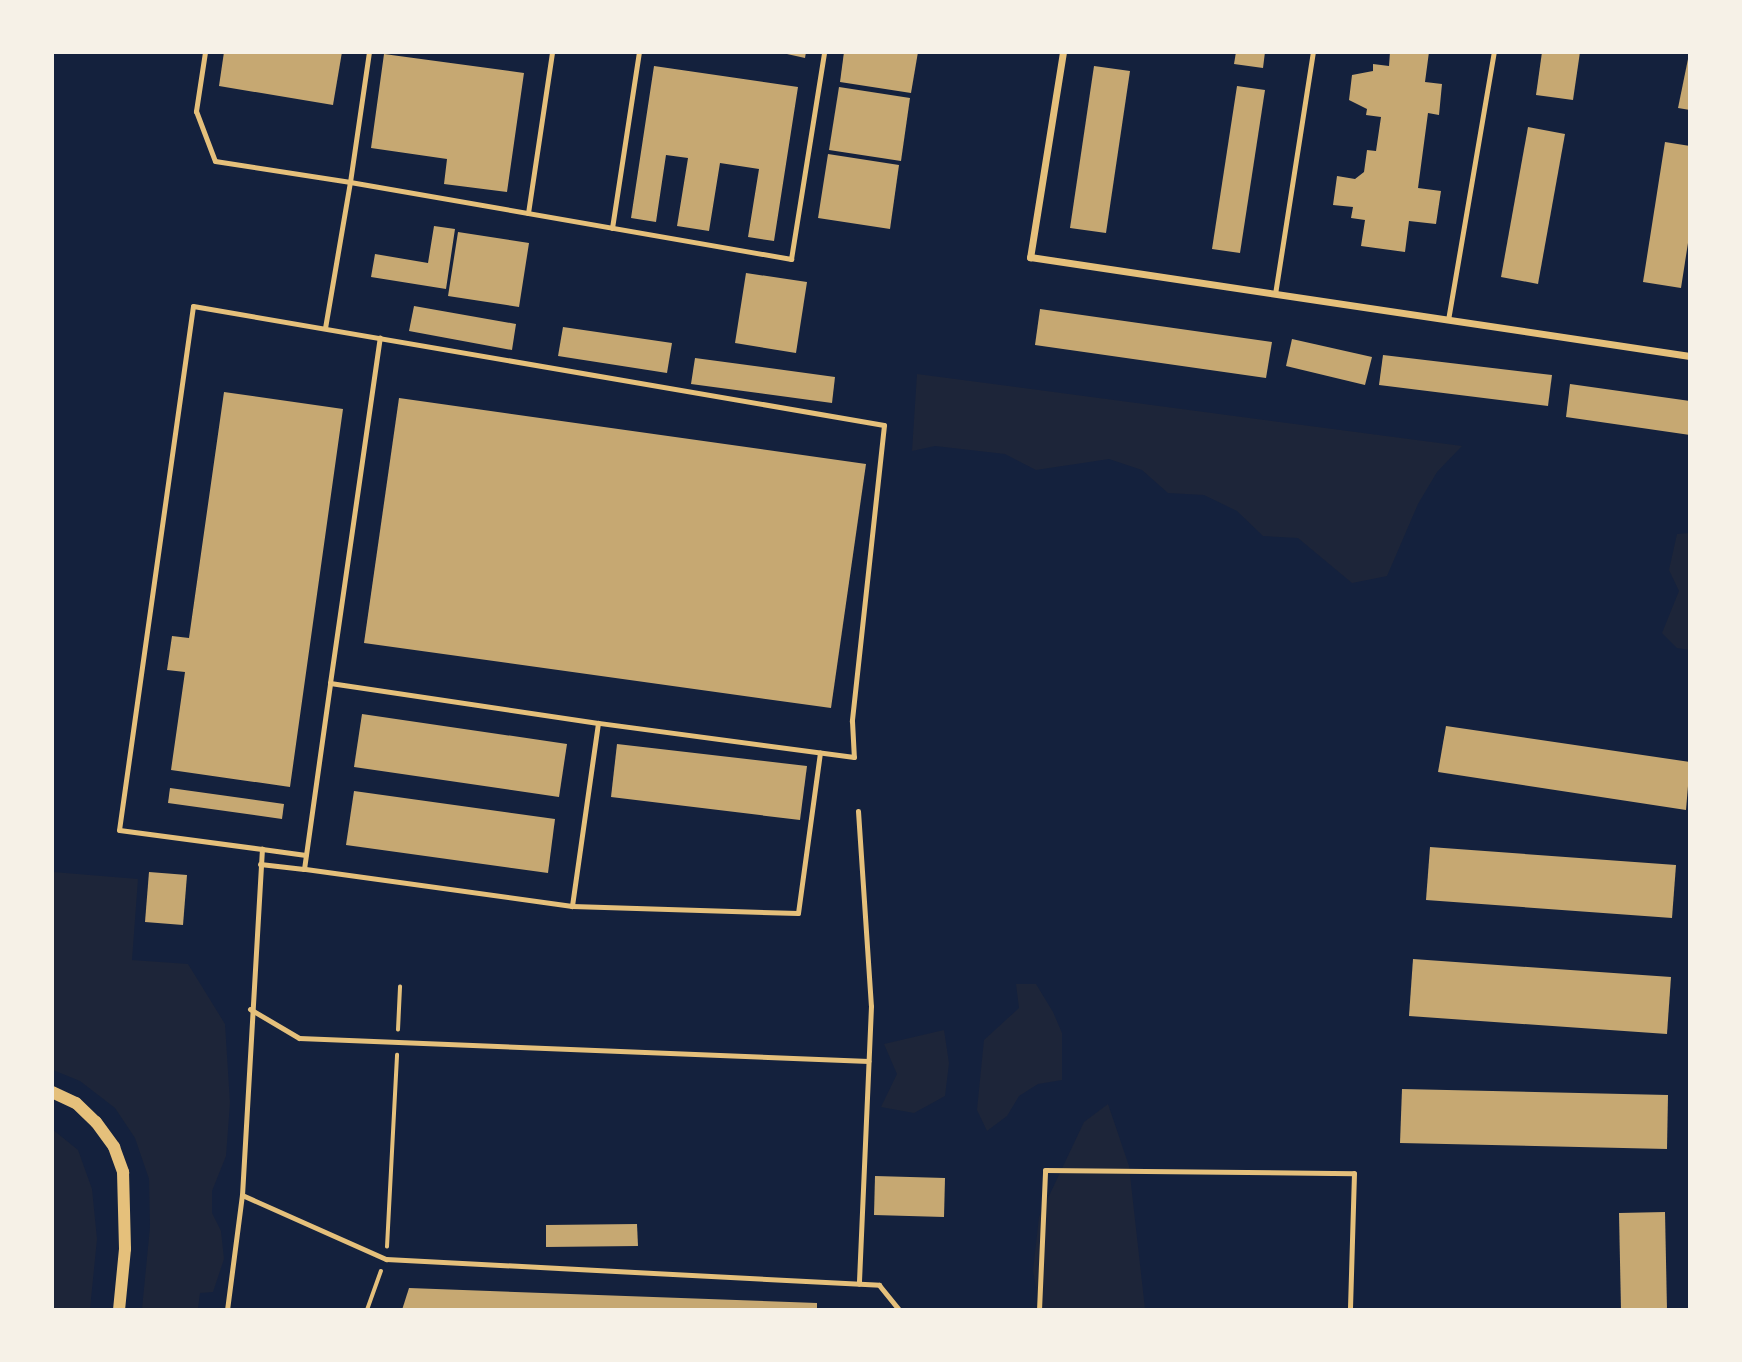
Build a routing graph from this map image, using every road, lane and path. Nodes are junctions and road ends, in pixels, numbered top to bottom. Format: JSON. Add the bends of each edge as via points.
{"nodes":[{"id":1,"x":205,"y":52,"type":"edge"},
{"id":2,"x":369,"y":52,"type":"edge"},
{"id":3,"x":552,"y":52,"type":"edge"},
{"id":4,"x":639,"y":52,"type":"edge"},
{"id":5,"x":824,"y":52,"type":"edge"},
{"id":6,"x":1063,"y":52,"type":"edge"},
{"id":7,"x":1313,"y":52,"type":"edge"},
{"id":8,"x":1494,"y":52,"type":"edge"},
{"id":9,"x":350,"y":182,"type":"junction"},
{"id":10,"x":527,"y":213,"type":"junction"},
{"id":11,"x":612,"y":228,"type":"junction"},
{"id":12,"x":1275,"y":293,"type":"junction"},
{"id":13,"x":1448,"y":320,"type":"junction"},
{"id":14,"x":324,"y":328,"type":"junction"},
{"id":15,"x":380,"y":338,"type":"junction"},
{"id":16,"x":1689,"y":356,"type":"edge"},
{"id":17,"x":330,"y":683,"type":"junction"},
{"id":18,"x":598,"y":723,"type":"junction"},
{"id":19,"x":820,"y":752,"type":"junction"},
{"id":20,"x":858,"y":811,"type":"dead end"},
{"id":21,"x":262,"y":849,"type":"junction"},
{"id":22,"x":306,"y":855,"type":"junction"},
{"id":23,"x":261,"y":864,"type":"junction"},
{"id":24,"x":304,"y":869,"type":"junction"},
{"id":25,"x":572,"y":906,"type":"junction"},
{"id":26,"x":400,"y":987,"type":"dead end"},
{"id":27,"x":250,"y":1009,"type":"junction"},
{"id":28,"x":398,"y":1042,"type":"junction"},
{"id":29,"x":869,"y":1061,"type":"junction"},
{"id":30,"x":52,"y":1092,"type":"edge"},
{"id":31,"x":242,"y":1195,"type":"junction"},
{"id":32,"x":386,"y":1259,"type":"junction"},
{"id":33,"x":859,"y":1284,"type":"junction"},
{"id":34,"x":119,"y":1310,"type":"edge"},
{"id":35,"x":228,"y":1310,"type":"edge"},
{"id":36,"x":367,"y":1310,"type":"edge"},
{"id":37,"x":898,"y":1310,"type":"edge"},
{"id":38,"x":1039,"y":1310,"type":"edge"},
{"id":39,"x":1350,"y":1310,"type":"edge"}],
"edges":[{"from":1,"to":9,"type":"lane","via":[[196,111],[215,161]]},
{"from":2,"to":9,"type":"lane"},
{"from":3,"to":10,"type":"lane"},
{"from":4,"to":11,"type":"lane"},
{"from":5,"to":11,"type":"lane","via":[[791,259]]},
{"from":6,"to":12,"type":"street","via":[[1030,257]]},
{"from":7,"to":12,"type":"lane"},
{"from":8,"to":13,"type":"lane"},
{"from":9,"to":10,"type":"lane"},
{"from":9,"to":14,"type":"lane"},
{"from":10,"to":11,"type":"lane"},
{"from":12,"to":13,"type":"street"},
{"from":13,"to":16,"type":"street"},
{"from":14,"to":15,"type":"lane"},
{"from":14,"to":21,"type":"lane","via":[[194,306],[119,830]]},
{"from":15,"to":17,"type":"lane"},
{"from":15,"to":19,"type":"lane","via":[[884,425],[852,721],[855,757]]},
{"from":17,"to":18,"type":"lane"},
{"from":17,"to":22,"type":"lane"},
{"from":18,"to":19,"type":"lane"},
{"from":18,"to":25,"type":"lane"},
{"from":19,"to":25,"type":"lane","via":[[798,913]]},
{"from":20,"to":29,"type":"lane","via":[[871,1006]]},
{"from":21,"to":22,"type":"lane"},
{"from":21,"to":23,"type":"lane"},
{"from":22,"to":24,"type":"lane"},
{"from":23,"to":24,"type":"lane"},
{"from":23,"to":27,"type":"lane"},
{"from":24,"to":25,"type":"lane"},
{"from":26,"to":28,"type":"path"},
{"from":27,"to":28,"type":"lane","via":[[299,1038]]},
{"from":27,"to":31,"type":"lane"},
{"from":28,"to":29,"type":"lane"},
{"from":28,"to":32,"type":"path"},
{"from":29,"to":33,"type":"lane"},
{"from":30,"to":34,"type":"street","via":[[76,1103],[96,1122],[114,1147],[123,1172],[125,1249]]},
{"from":31,"to":32,"type":"lane"},
{"from":31,"to":35,"type":"lane"},
{"from":32,"to":33,"type":"lane"},
{"from":32,"to":36,"type":"path"},
{"from":33,"to":37,"type":"lane","via":[[879,1284]]},
{"from":38,"to":39,"type":"lane","via":[[1045,1170],[1058,1170],[1354,1173]]}]}
